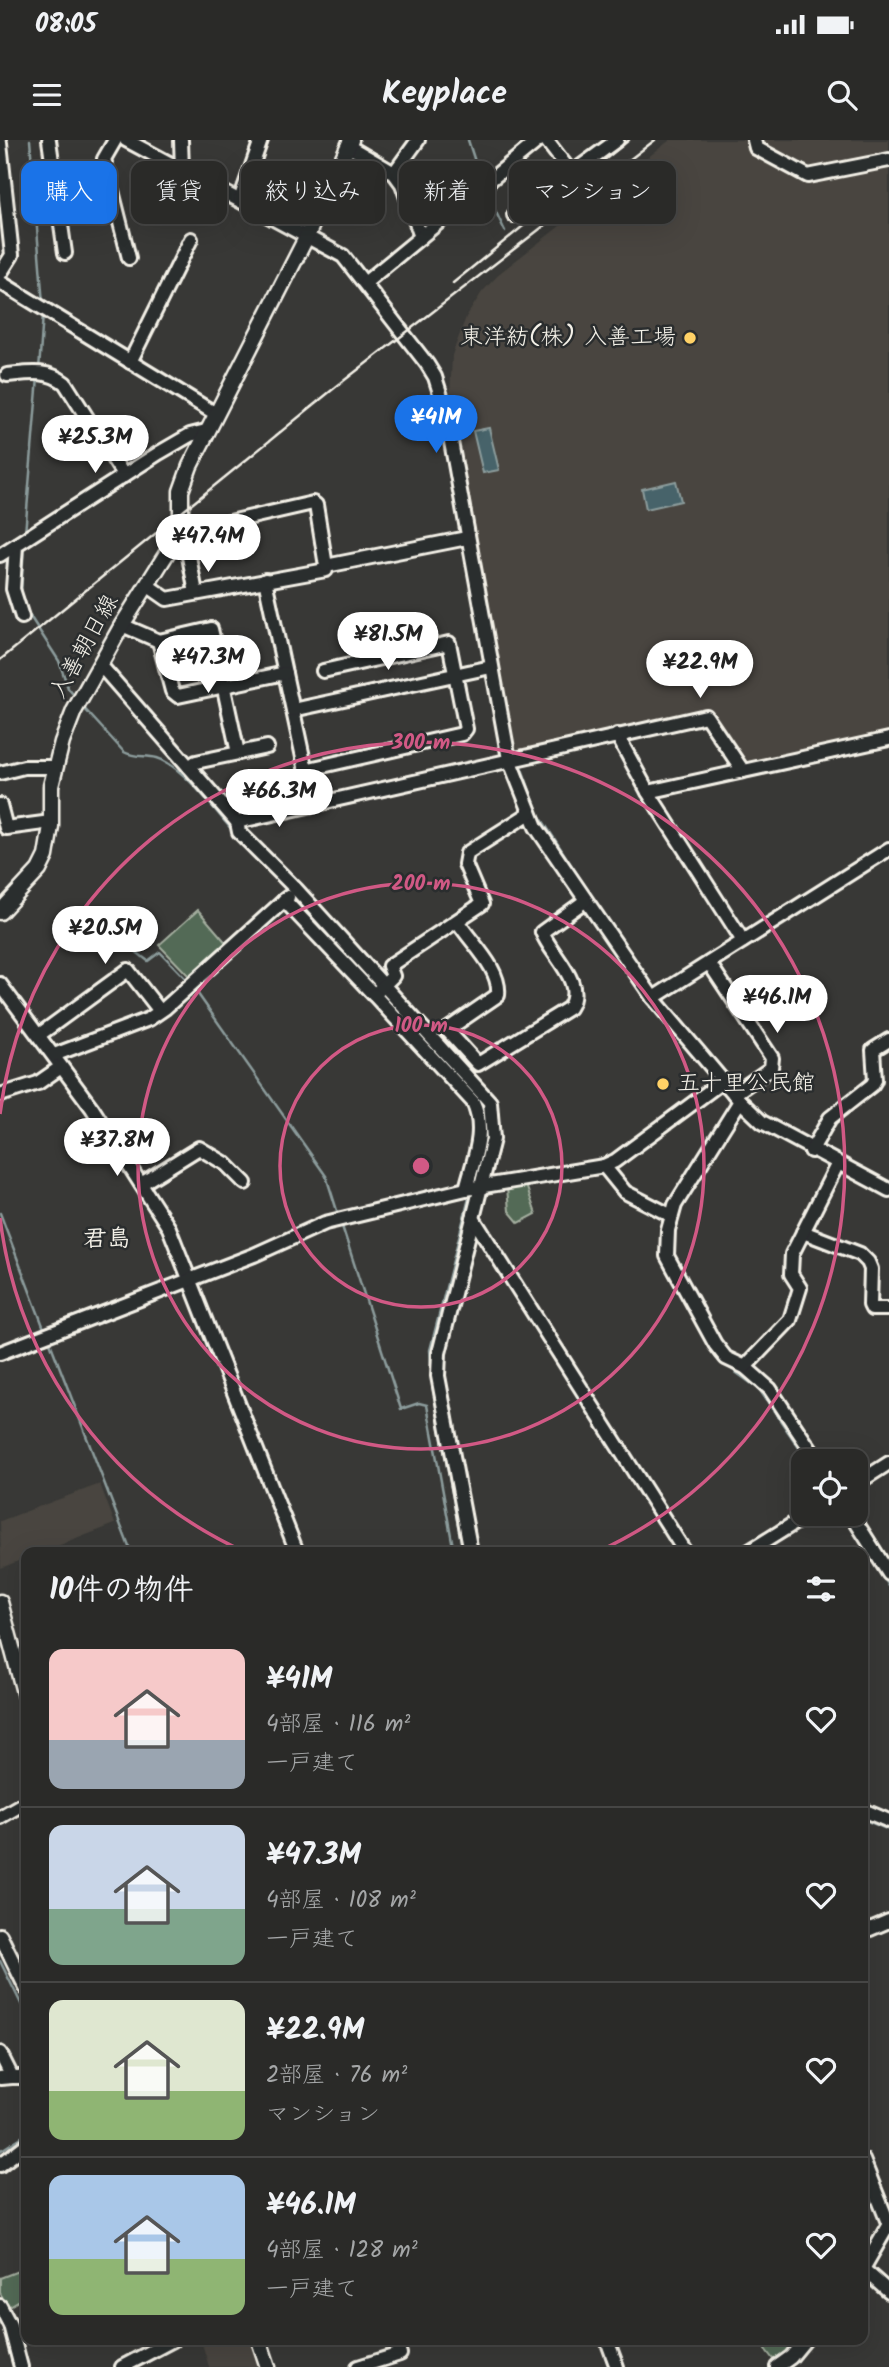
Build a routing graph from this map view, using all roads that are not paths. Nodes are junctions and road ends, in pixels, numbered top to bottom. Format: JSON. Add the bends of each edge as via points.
{"nodes":[{"id":1,"x":49,"y":140,"type":"edge"},
{"id":2,"x":115,"y":140,"type":"edge"},
{"id":3,"x":126,"y":140,"type":"edge"},
{"id":4,"x":181,"y":140,"type":"edge"},
{"id":5,"x":261,"y":140,"type":"edge"},
{"id":6,"x":418,"y":140,"type":"edge"},
{"id":7,"x":539,"y":140,"type":"edge"},
{"id":8,"x":546,"y":140,"type":"edge"},
{"id":9,"x":617,"y":140,"type":"edge"},
{"id":10,"x":754,"y":140,"type":"edge"},
{"id":11,"x":0,"y":143,"type":"edge"},
{"id":12,"x":350,"y":143,"type":"edge"},
{"id":13,"x":889,"y":160,"type":"edge"},
{"id":14,"x":165,"y":161,"type":"edge"},
{"id":15,"x":182,"y":161,"type":"edge"},
{"id":16,"x":563,"y":161,"type":"edge"},
{"id":17,"x":590,"y":161,"type":"edge"},
{"id":18,"x":394,"y":173,"type":"junction"},
{"id":19,"x":227,"y":193,"type":"edge"},
{"id":20,"x":240,"y":200,"type":"junction"},
{"id":21,"x":421,"y":237,"type":"junction"},
{"id":22,"x":306,"y":238,"type":"junction"},
{"id":23,"x":191,"y":239,"type":"dead end"},
{"id":24,"x":65,"y":253,"type":"dead end"},
{"id":25,"x":130,"y":258,"type":"dead end"},
{"id":26,"x":0,"y":274,"type":"edge"},
{"id":27,"x":0,"y":282,"type":"edge"},
{"id":28,"x":366,"y":282,"type":"junction"},
{"id":29,"x":130,"y":362,"type":"junction"},
{"id":30,"x":8,"y":375,"type":"dead end"},
{"id":31,"x":216,"y":414,"type":"junction"},
{"id":32,"x":206,"y":431,"type":"junction"},
{"id":33,"x":124,"y":476,"type":"junction"},
{"id":34,"x":467,"y":537,"type":"junction"},
{"id":35,"x":16,"y":545,"type":"junction"},
{"id":36,"x":0,"y":555,"type":"edge"},
{"id":37,"x":326,"y":566,"type":"junction"},
{"id":38,"x":265,"y":580,"type":"junction"},
{"id":39,"x":147,"y":585,"type":"junction"},
{"id":40,"x":196,"y":593,"type":"junction"},
{"id":41,"x":22,"y":618,"type":"dead end"},
{"id":42,"x":122,"y":625,"type":"junction"},
{"id":43,"x":159,"y":641,"type":"junction"},
{"id":44,"x":101,"y":666,"type":"junction"},
{"id":45,"x":491,"y":667,"type":"junction"},
{"id":46,"x":323,"y":671,"type":"dead end"},
{"id":47,"x":285,"y":673,"type":"junction"},
{"id":48,"x":456,"y":674,"type":"junction"},
{"id":49,"x":224,"y":686,"type":"junction"},
{"id":50,"x":293,"y":710,"type":"junction"},
{"id":51,"x":617,"y":736,"type":"junction"},
{"id":52,"x":889,"y":738,"type":"edge"},
{"id":53,"x":267,"y":747,"type":"dead end"},
{"id":54,"x":238,"y":753,"type":"junction"},
{"id":55,"x":509,"y":759,"type":"junction"},
{"id":56,"x":54,"y":767,"type":"junction"},
{"id":57,"x":189,"y":767,"type":"junction"},
{"id":58,"x":306,"y":770,"type":"junction"},
{"id":59,"x":743,"y":771,"type":"junction"},
{"id":60,"x":0,"y":773,"type":"edge"},
{"id":61,"x":648,"y":792,"type":"junction"},
{"id":62,"x":313,"y":804,"type":"junction"},
{"id":63,"x":0,"y":805,"type":"edge"},
{"id":64,"x":530,"y":813,"type":"junction"},
{"id":65,"x":51,"y":822,"type":"junction"},
{"id":66,"x":237,"y":822,"type":"junction"},
{"id":67,"x":889,"y":849,"type":"edge"},
{"id":68,"x":296,"y":889,"type":"junction"},
{"id":69,"x":284,"y":900,"type":"junction"},
{"id":70,"x":585,"y":901,"type":"junction"},
{"id":71,"x":0,"y":912,"type":"edge"},
{"id":72,"x":458,"y":922,"type":"junction"},
{"id":73,"x":743,"y":941,"type":"junction"},
{"id":74,"x":709,"y":963,"type":"junction"},
{"id":75,"x":0,"y":984,"type":"edge"},
{"id":76,"x":385,"y":985,"type":"junction"},
{"id":77,"x":374,"y":995,"type":"junction"},
{"id":78,"x":653,"y":998,"type":"junction"},
{"id":79,"x":160,"y":1011,"type":"junction"},
{"id":80,"x":39,"y":1035,"type":"junction"},
{"id":81,"x":889,"y":1040,"type":"edge"},
{"id":82,"x":54,"y":1055,"type":"junction"},
{"id":83,"x":61,"y":1067,"type":"junction"},
{"id":84,"x":723,"y":1081,"type":"junction"},
{"id":85,"x":0,"y":1094,"type":"edge"},
{"id":86,"x":737,"y":1097,"type":"junction"},
{"id":87,"x":811,"y":1151,"type":"junction"},
{"id":88,"x":837,"y":1164,"type":"junction"},
{"id":89,"x":604,"y":1166,"type":"junction"},
{"id":90,"x":245,"y":1183,"type":"dead end"},
{"id":91,"x":141,"y":1184,"type":"junction"},
{"id":92,"x":481,"y":1188,"type":"junction"},
{"id":93,"x":466,"y":1189,"type":"junction"},
{"id":94,"x":889,"y":1190,"type":"edge"},
{"id":95,"x":670,"y":1215,"type":"junction"},
{"id":96,"x":473,"y":1218,"type":"junction"},
{"id":97,"x":803,"y":1231,"type":"junction"},
{"id":98,"x":190,"y":1279,"type":"junction"},
{"id":99,"x":889,"y":1309,"type":"edge"},
{"id":100,"x":0,"y":1353,"type":"edge"},
{"id":101,"x":745,"y":1367,"type":"junction"},
{"id":102,"x":810,"y":1449,"type":"edge"},
{"id":103,"x":889,"y":1463,"type":"edge"},
{"id":104,"x":868,"y":1476,"type":"edge"},
{"id":105,"x":791,"y":1525,"type":"edge"},
{"id":106,"x":859,"y":1526,"type":"edge"},
{"id":107,"x":295,"y":1547,"type":"edge"},
{"id":108,"x":470,"y":1547,"type":"edge"},
{"id":109,"x":682,"y":1547,"type":"edge"},
{"id":110,"x":756,"y":1547,"type":"edge"},
{"id":111,"x":889,"y":1574,"type":"edge"},
{"id":112,"x":0,"y":1602,"type":"edge"},
{"id":113,"x":21,"y":1681,"type":"edge"},
{"id":114,"x":21,"y":1805,"type":"edge"},
{"id":115,"x":868,"y":1812,"type":"edge"},
{"id":116,"x":0,"y":1816,"type":"edge"},
{"id":117,"x":889,"y":1821,"type":"edge"},
{"id":118,"x":889,"y":1922,"type":"edge"},
{"id":119,"x":868,"y":1930,"type":"edge"},
{"id":120,"x":0,"y":1935,"type":"edge"},
{"id":121,"x":21,"y":1978,"type":"edge"},
{"id":122,"x":0,"y":2053,"type":"edge"},
{"id":123,"x":6,"y":2077,"type":"edge"},
{"id":124,"x":21,"y":2149,"type":"edge"},
{"id":125,"x":0,"y":2165,"type":"edge"},
{"id":126,"x":868,"y":2172,"type":"edge"},
{"id":127,"x":889,"y":2224,"type":"edge"},
{"id":128,"x":868,"y":2260,"type":"edge"},
{"id":129,"x":868,"y":2273,"type":"edge"},
{"id":130,"x":889,"y":2292,"type":"edge"},
{"id":131,"x":0,"y":2306,"type":"edge"},
{"id":132,"x":164,"y":2345,"type":"edge"},
{"id":133,"x":261,"y":2345,"type":"edge"},
{"id":134,"x":397,"y":2345,"type":"edge"},
{"id":135,"x":609,"y":2345,"type":"edge"},
{"id":136,"x":800,"y":2345,"type":"edge"},
{"id":137,"x":21,"y":2367,"type":"edge"},
{"id":138,"x":122,"y":2367,"type":"edge"},
{"id":139,"x":268,"y":2367,"type":"edge"},
{"id":140,"x":358,"y":2367,"type":"edge"},
{"id":141,"x":617,"y":2367,"type":"edge"},
{"id":142,"x":777,"y":2367,"type":"edge"}],
"edges":[{"from":1,"to":24,"type":"street"},
{"from":2,"to":25,"type":"street","via":[[104,159]]},
{"from":3,"to":14,"type":"street"},
{"from":4,"to":15,"type":"street"},
{"from":5,"to":20,"type":"street"},
{"from":6,"to":18,"type":"street"},
{"from":7,"to":21,"type":"street"},
{"from":8,"to":16,"type":"street"},
{"from":9,"to":17,"type":"street"},
{"from":10,"to":13,"type":"street","via":[[756,148],[808,176]]},
{"from":11,"to":26,"type":"street","via":[[12,255]]},
{"from":12,"to":18,"type":"street"},
{"from":12,"to":22,"type":"main road","name":"入善朝日線"},
{"from":18,"to":21,"type":"street"},
{"from":19,"to":20,"type":"street"},
{"from":20,"to":22,"type":"street"},
{"from":21,"to":28,"type":"street"},
{"from":22,"to":28,"type":"street","via":[[343,256]]},
{"from":22,"to":31,"type":"main road","name":"入善朝日線"},
{"from":23,"to":29,"type":"street"},
{"from":27,"to":29,"type":"street"},
{"from":28,"to":34,"type":"street","via":[[435,377],[445,409]]},
{"from":29,"to":31,"type":"street"},
{"from":30,"to":33,"type":"street","via":[[43,373],[65,383]]},
{"from":31,"to":32,"type":"main road","name":"入善朝日線"},
{"from":32,"to":33,"type":"street","via":[[190,435]]},
{"from":32,"to":39,"type":"main road","name":"入善朝日線","via":[[181,491],[177,537]]},
{"from":33,"to":35,"type":"street"},
{"from":34,"to":37,"type":"street"},
{"from":34,"to":45,"type":"street"},
{"from":35,"to":36,"type":"street"},
{"from":35,"to":41,"type":"street","via":[[13,589]]},
{"from":37,"to":38,"type":"street","via":[[326,570]]},
{"from":37,"to":40,"type":"street","via":[[316,505],[276,510],[195,530],[187,547]]},
{"from":38,"to":40,"type":"street"},
{"from":38,"to":47,"type":"street"},
{"from":39,"to":40,"type":"street","via":[[167,599]]},
{"from":39,"to":42,"type":"main road","name":"入善朝日線"},
{"from":42,"to":43,"type":"street"},
{"from":42,"to":44,"type":"main road","name":"入善朝日線"},
{"from":43,"to":49,"type":"street","via":[[172,691],[178,696]]},
{"from":43,"to":49,"type":"street","via":[[211,629]]},
{"from":44,"to":56,"type":"main road","name":"入善朝日線","via":[[74,711]]},
{"from":44,"to":57,"type":"street"},
{"from":45,"to":48,"type":"street"},
{"from":45,"to":55,"type":"street"},
{"from":46,"to":48,"type":"street","via":[[449,643]]},
{"from":47,"to":49,"type":"street"},
{"from":47,"to":50,"type":"street"},
{"from":48,"to":50,"type":"street"},
{"from":48,"to":58,"type":"street","via":[[466,729],[461,734]]},
{"from":49,"to":54,"type":"street"},
{"from":50,"to":58,"type":"street"},
{"from":51,"to":55,"type":"street"},
{"from":51,"to":59,"type":"street","via":[[706,716]]},
{"from":51,"to":61,"type":"street"},
{"from":52,"to":59,"type":"street"},
{"from":53,"to":54,"type":"street"},
{"from":54,"to":57,"type":"street"},
{"from":55,"to":62,"type":"street"},
{"from":55,"to":64,"type":"street"},
{"from":56,"to":60,"type":"street"},
{"from":56,"to":65,"type":"main road","name":"入善朝日線"},
{"from":57,"to":66,"type":"street"},
{"from":58,"to":62,"type":"street"},
{"from":59,"to":61,"type":"street"},
{"from":61,"to":73,"type":"street"},
{"from":62,"to":66,"type":"street"},
{"from":63,"to":65,"type":"street","via":[[6,828]]},
{"from":64,"to":70,"type":"street"},
{"from":64,"to":72,"type":"street","via":[[467,853],[465,864],[482,904]]},
{"from":65,"to":71,"type":"main road","name":"入善朝日線","via":[[50,844],[39,870]]},
{"from":66,"to":68,"type":"street","via":[[240,832]]},
{"from":67,"to":73,"type":"street"},
{"from":68,"to":69,"type":"street"},
{"from":68,"to":76,"type":"street"},
{"from":69,"to":77,"type":"street"},
{"from":69,"to":79,"type":"street"},
{"from":70,"to":72,"type":"street","via":[[542,932],[574,984],[574,1001],[478,1064],[447,1030],[499,991],[494,970]]},
{"from":70,"to":78,"type":"street"},
{"from":72,"to":76,"type":"street","via":[[389,966],[393,976]]},
{"from":73,"to":74,"type":"street"},
{"from":74,"to":78,"type":"street"},
{"from":74,"to":86,"type":"street","via":[[772,1058],[771,1068]]},
{"from":75,"to":80,"type":"street"},
{"from":76,"to":77,"type":"street"},
{"from":76,"to":92,"type":"street","via":[[490,1102],[493,1139]]},
{"from":77,"to":93,"type":"street","via":[[479,1114],[480,1136]]},
{"from":78,"to":84,"type":"street"},
{"from":79,"to":80,"type":"street","via":[[128,970]]},
{"from":79,"to":82,"type":"street"},
{"from":80,"to":82,"type":"street"},
{"from":81,"to":87,"type":"street","via":[[873,1050],[872,1085],[830,1118]]},
{"from":82,"to":83,"type":"street"},
{"from":83,"to":85,"type":"street","via":[[38,1083]]},
{"from":83,"to":91,"type":"street"},
{"from":84,"to":86,"type":"street"},
{"from":84,"to":89,"type":"street"},
{"from":86,"to":87,"type":"street","via":[[762,1122]]},
{"from":86,"to":95,"type":"street"},
{"from":87,"to":88,"type":"street"},
{"from":88,"to":94,"type":"street"},
{"from":88,"to":97,"type":"street"},
{"from":89,"to":92,"type":"street"},
{"from":89,"to":95,"type":"street","via":[[625,1192]]},
{"from":90,"to":91,"type":"street","via":[[226,1164],[199,1148]]},
{"from":91,"to":98,"type":"street","via":[[169,1228]]},
{"from":92,"to":93,"type":"street"},
{"from":92,"to":96,"type":"street"},
{"from":93,"to":98,"type":"street","via":[[325,1223]]},
{"from":95,"to":101,"type":"street","via":[[667,1256],[677,1279],[715,1344],[726,1358]]},
{"from":96,"to":108,"type":"street","via":[[447,1314],[438,1376]]},
{"from":96,"to":109,"type":"street"},
{"from":97,"to":99,"type":"street","via":[[860,1254],[871,1269],[870,1305]]},
{"from":97,"to":101,"type":"street","via":[[792,1254],[792,1274],[800,1288],[790,1321]]},
{"from":98,"to":100,"type":"street"},
{"from":98,"to":107,"type":"street"},
{"from":101,"to":102,"type":"street","via":[[770,1389]]},
{"from":103,"to":104,"type":"street"},
{"from":105,"to":110,"type":"street"},
{"from":106,"to":111,"type":"street"},
{"from":112,"to":113,"type":"main road"},
{"from":114,"to":116,"type":"street"},
{"from":115,"to":117,"type":"street"},
{"from":118,"to":119,"type":"street"},
{"from":120,"to":121,"type":"street"},
{"from":122,"to":123,"type":"street"},
{"from":124,"to":125,"type":"street"},
{"from":126,"to":127,"type":"street"},
{"from":127,"to":128,"type":"street"},
{"from":129,"to":130,"type":"street"},
{"from":131,"to":137,"type":"street"},
{"from":132,"to":138,"type":"street"},
{"from":133,"to":139,"type":"main road"},
{"from":134,"to":140,"type":"street","via":[[400,2354]]},
{"from":135,"to":141,"type":"street"},
{"from":136,"to":142,"type":"street"}]}
